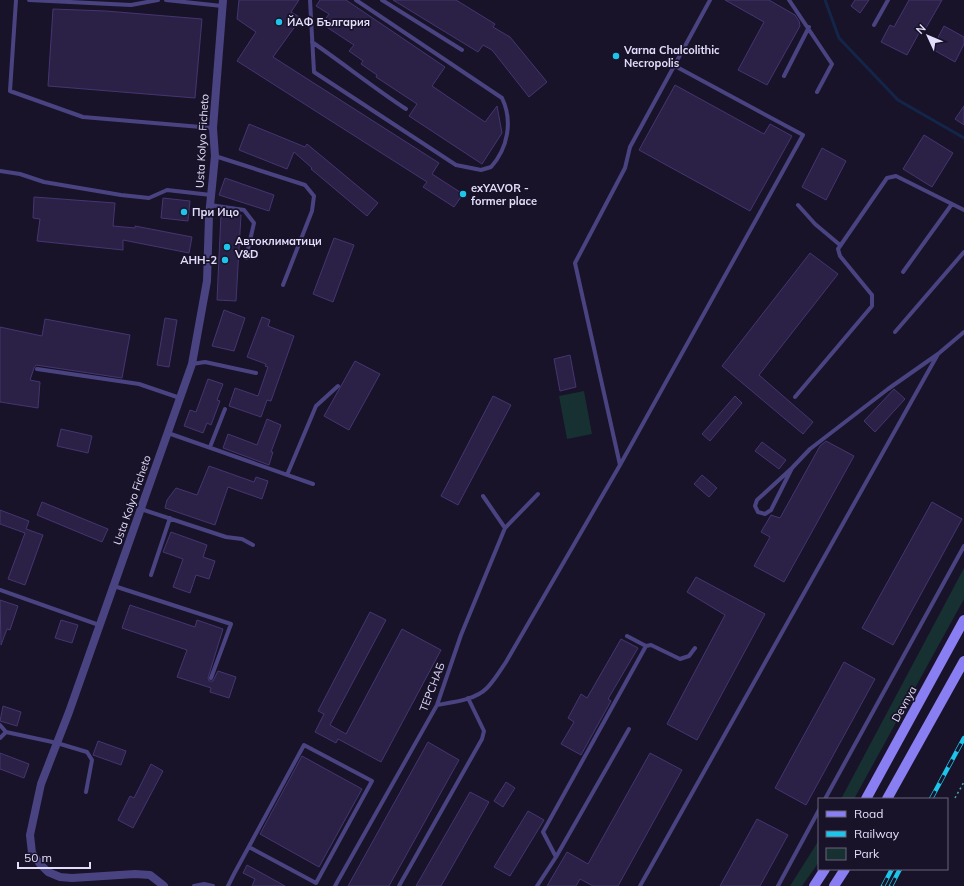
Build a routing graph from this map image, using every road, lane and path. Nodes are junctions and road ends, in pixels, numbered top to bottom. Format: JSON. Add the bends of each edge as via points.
{"nodes":[{"id":1,"x":16,"y":0,"type":"edge"},
{"id":2,"x":28,"y":0,"type":"edge"},
{"id":3,"x":158,"y":0,"type":"edge"},
{"id":4,"x":166,"y":0,"type":"edge"},
{"id":5,"x":310,"y":0,"type":"edge"},
{"id":6,"x":356,"y":0,"type":"edge"},
{"id":7,"x":382,"y":0,"type":"edge"},
{"id":8,"x":710,"y":0,"type":"edge"},
{"id":9,"x":789,"y":0,"type":"edge"},
{"id":10,"x":888,"y":0,"type":"edge"},
{"id":11,"x":222,"y":3,"type":"edge"},
{"id":12,"x":874,"y":25,"type":"dead end"},
{"id":13,"x":809,"y":28,"type":"junction"},
{"id":14,"x":312,"y":42,"type":"junction"},
{"id":15,"x":462,"y":50,"type":"dead end"},
{"id":16,"x":675,"y":66,"type":"junction"},
{"id":17,"x":784,"y":76,"type":"dead end"},
{"id":18,"x":817,"y":92,"type":"dead end"},
{"id":19,"x":406,"y":109,"type":"dead end"},
{"id":20,"x":214,"y":128,"type":"junction"},
{"id":21,"x":215,"y":156,"type":"junction"},
{"id":22,"x":0,"y":171,"type":"edge"},
{"id":23,"x":211,"y":195,"type":"junction"},
{"id":24,"x":952,"y":204,"type":"junction"},
{"id":25,"x":210,"y":205,"type":"junction"},
{"id":26,"x":798,"y":205,"type":"dead end"},
{"id":27,"x":964,"y":210,"type":"edge"},
{"id":28,"x":840,"y":245,"type":"junction"},
{"id":29,"x":964,"y":252,"type":"edge"},
{"id":30,"x":246,"y":258,"type":"dead end"},
{"id":31,"x":903,"y":272,"type":"dead end"},
{"id":32,"x":283,"y":285,"type":"dead end"},
{"id":33,"x":895,"y":332,"type":"dead end"},
{"id":34,"x":964,"y":332,"type":"edge"},
{"id":35,"x":938,"y":354,"type":"junction"},
{"id":36,"x":192,"y":364,"type":"junction"},
{"id":37,"x":38,"y":369,"type":"dead end"},
{"id":38,"x":256,"y":373,"type":"dead end"},
{"id":39,"x":338,"y":386,"type":"dead end"},
{"id":40,"x":795,"y":397,"type":"dead end"},
{"id":41,"x":180,"y":398,"type":"junction"},
{"id":42,"x":225,"y":409,"type":"dead end"},
{"id":43,"x":168,"y":432,"type":"junction"},
{"id":44,"x":210,"y":448,"type":"junction"},
{"id":45,"x":620,"y":465,"type":"junction"},
{"id":46,"x":792,"y":468,"type":"junction"},
{"id":47,"x":287,"y":475,"type":"junction"},
{"id":48,"x":313,"y":484,"type":"dead end"},
{"id":49,"x":538,"y":494,"type":"dead end"},
{"id":50,"x":483,"y":496,"type":"dead end"},
{"id":51,"x":141,"y":509,"type":"junction"},
{"id":52,"x":170,"y":518,"type":"junction"},
{"id":53,"x":505,"y":528,"type":"junction"},
{"id":54,"x":253,"y":545,"type":"dead end"},
{"id":55,"x":964,"y":546,"type":"edge"},
{"id":56,"x":152,"y":574,"type":"dead end"},
{"id":57,"x":113,"y":586,"type":"junction"},
{"id":58,"x":0,"y":590,"type":"edge"},
{"id":59,"x":964,"y":620,"type":"edge"},
{"id":60,"x":99,"y":625,"type":"junction"},
{"id":61,"x":627,"y":636,"type":"dead end"},
{"id":62,"x":646,"y":646,"type":"junction"},
{"id":63,"x":695,"y":648,"type":"dead end"},
{"id":64,"x":964,"y":661,"type":"edge"},
{"id":65,"x":211,"y":678,"type":"dead end"},
{"id":66,"x":468,"y":698,"type":"junction"},
{"id":67,"x":437,"y":705,"type":"junction"},
{"id":68,"x":0,"y":725,"type":"edge"},
{"id":69,"x":629,"y":729,"type":"dead end"},
{"id":70,"x":6,"y":732,"type":"junction"},
{"id":71,"x":0,"y":738,"type":"edge"},
{"id":72,"x":57,"y":743,"type":"junction"},
{"id":73,"x":964,"y":782,"type":"edge"},
{"id":74,"x":86,"y":792,"type":"dead end"},
{"id":75,"x":826,"y":798,"type":"edge"},
{"id":76,"x":867,"y":798,"type":"edge"},
{"id":77,"x":888,"y":798,"type":"edge"},
{"id":78,"x":955,"y":798,"type":"dead end"},
{"id":79,"x":818,"y":812,"type":"edge"},
{"id":80,"x":249,"y":847,"type":"junction"},
{"id":81,"x":556,"y":856,"type":"junction"},
{"id":82,"x":824,"y":870,"type":"edge"},
{"id":83,"x":844,"y":870,"type":"edge"},
{"id":84,"x":164,"y":886,"type":"edge"},
{"id":85,"x":194,"y":886,"type":"edge"},
{"id":86,"x":212,"y":886,"type":"edge"},
{"id":87,"x":228,"y":886,"type":"edge"},
{"id":88,"x":335,"y":886,"type":"edge"},
{"id":89,"x":399,"y":886,"type":"edge"},
{"id":90,"x":537,"y":886,"type":"edge"},
{"id":91,"x":640,"y":886,"type":"edge"},
{"id":92,"x":778,"y":886,"type":"edge"},
{"id":93,"x":814,"y":886,"type":"edge"},
{"id":94,"x":834,"y":886,"type":"edge"}],
"edges":[{"from":1,"to":20,"type":"lane","via":[[10,91],[83,117]]},
{"from":2,"to":3,"type":"lane","via":[[131,5]]},
{"from":4,"to":11,"type":"lane"},
{"from":5,"to":14,"type":"lane"},
{"from":6,"to":14,"type":"lane","via":[[502,98],[507,108],[508,134],[491,167],[481,170],[456,165],[314,72]]},
{"from":7,"to":15,"type":"lane"},
{"from":8,"to":16,"type":"lane"},
{"from":9,"to":13,"type":"lane"},
{"from":10,"to":12,"type":"lane"},
{"from":11,"to":20,"type":"street","name":"Usta Kolyo Ficheto"},
{"from":13,"to":17,"type":"lane"},
{"from":13,"to":18,"type":"lane","via":[[832,64]]},
{"from":14,"to":19,"type":"lane"},
{"from":16,"to":45,"type":"lane","via":[[630,147],[625,168],[575,262]]},
{"from":16,"to":45,"type":"lane","via":[[803,135]]},
{"from":20,"to":21,"type":"street","name":"Usta Kolyo Ficheto"},
{"from":21,"to":23,"type":"street","name":"Usta Kolyo Ficheto"},
{"from":21,"to":32,"type":"lane","via":[[305,185],[314,196],[312,212]]},
{"from":22,"to":23,"type":"lane","via":[[44,182],[121,195],[149,198],[167,190]]},
{"from":23,"to":25,"type":"street","name":"Usta Kolyo Ficheto"},
{"from":24,"to":27,"type":"lane"},
{"from":24,"to":28,"type":"lane","via":[[899,177],[890,176]]},
{"from":24,"to":31,"type":"lane"},
{"from":25,"to":30,"type":"lane","via":[[244,210],[254,223]]},
{"from":25,"to":36,"type":"street","name":"Usta Kolyo Ficheto","via":[[207,281]]},
{"from":26,"to":28,"type":"lane","via":[[815,224]]},
{"from":28,"to":40,"type":"lane","via":[[838,254],[870,291],[873,302]]},
{"from":29,"to":33,"type":"lane"},
{"from":34,"to":35,"type":"lane"},
{"from":35,"to":46,"type":"lane","via":[[810,449]]},
{"from":35,"to":91,"type":"lane"},
{"from":36,"to":38,"type":"lane","via":[[205,362]]},
{"from":36,"to":41,"type":"street","name":"Usta Kolyo Ficheto"},
{"from":37,"to":41,"type":"lane","via":[[139,384]]},
{"from":39,"to":47,"type":"lane","via":[[316,406]]},
{"from":41,"to":43,"type":"street","name":"Usta Kolyo Ficheto"},
{"from":42,"to":44,"type":"lane"},
{"from":43,"to":44,"type":"lane"},
{"from":43,"to":51,"type":"street","name":"Usta Kolyo Ficheto"},
{"from":44,"to":47,"type":"lane"},
{"from":45,"to":66,"type":"lane","via":[[506,662],[487,688]]},
{"from":46,"to":46,"type":"lane","via":[[757,500],[755,506],[758,512],[765,514],[771,510]]},
{"from":47,"to":48,"type":"lane"},
{"from":49,"to":53,"type":"lane","name":"ТЕРСНАБ"},
{"from":50,"to":53,"type":"lane"},
{"from":51,"to":52,"type":"lane"},
{"from":51,"to":57,"type":"street","name":"Usta Kolyo Ficheto"},
{"from":52,"to":54,"type":"lane","via":[[226,537],[242,539]]},
{"from":52,"to":56,"type":"lane"},
{"from":53,"to":67,"type":"lane","name":"ТЕРСНАБ","via":[[460,635]]},
{"from":55,"to":75,"type":"lane"},
{"from":57,"to":60,"type":"street","name":"Usta Kolyo Ficheto"},
{"from":57,"to":65,"type":"lane","via":[[231,624]]},
{"from":58,"to":60,"type":"lane"},
{"from":59,"to":76,"type":"main road","name":"Devnya"},
{"from":60,"to":72,"type":"street","name":"Usta Kolyo Ficheto"},
{"from":61,"to":62,"type":"lane"},
{"from":62,"to":63,"type":"lane","via":[[651,645],[680,659],[689,656]]},
{"from":62,"to":81,"type":"lane","via":[[543,832]]},
{"from":64,"to":77,"type":"main road"},
{"from":66,"to":67,"type":"lane"},
{"from":66,"to":89,"type":"lane","via":[[484,732],[482,739]]},
{"from":67,"to":88,"type":"lane","name":"ТЕРСНАБ"},
{"from":68,"to":70,"type":"lane"},
{"from":69,"to":81,"type":"lane"},
{"from":70,"to":71,"type":"lane"},
{"from":70,"to":72,"type":"lane"},
{"from":72,"to":74,"type":"lane","via":[[87,752],[92,757]]},
{"from":72,"to":84,"type":"street","name":"Usta Kolyo Ficheto","via":[[41,784],[30,835],[32,852],[40,864],[48,872],[60,877],[150,875]]},
{"from":73,"to":78,"type":"path"},
{"from":79,"to":92,"type":"lane"},
{"from":80,"to":80,"type":"lane","via":[[316,883],[372,781],[304,745]]},
{"from":80,"to":87,"type":"lane"},
{"from":81,"to":90,"type":"lane"},
{"from":82,"to":93,"type":"main road"},
{"from":83,"to":94,"type":"main road"},
{"from":85,"to":86,"type":"lane"}]}
